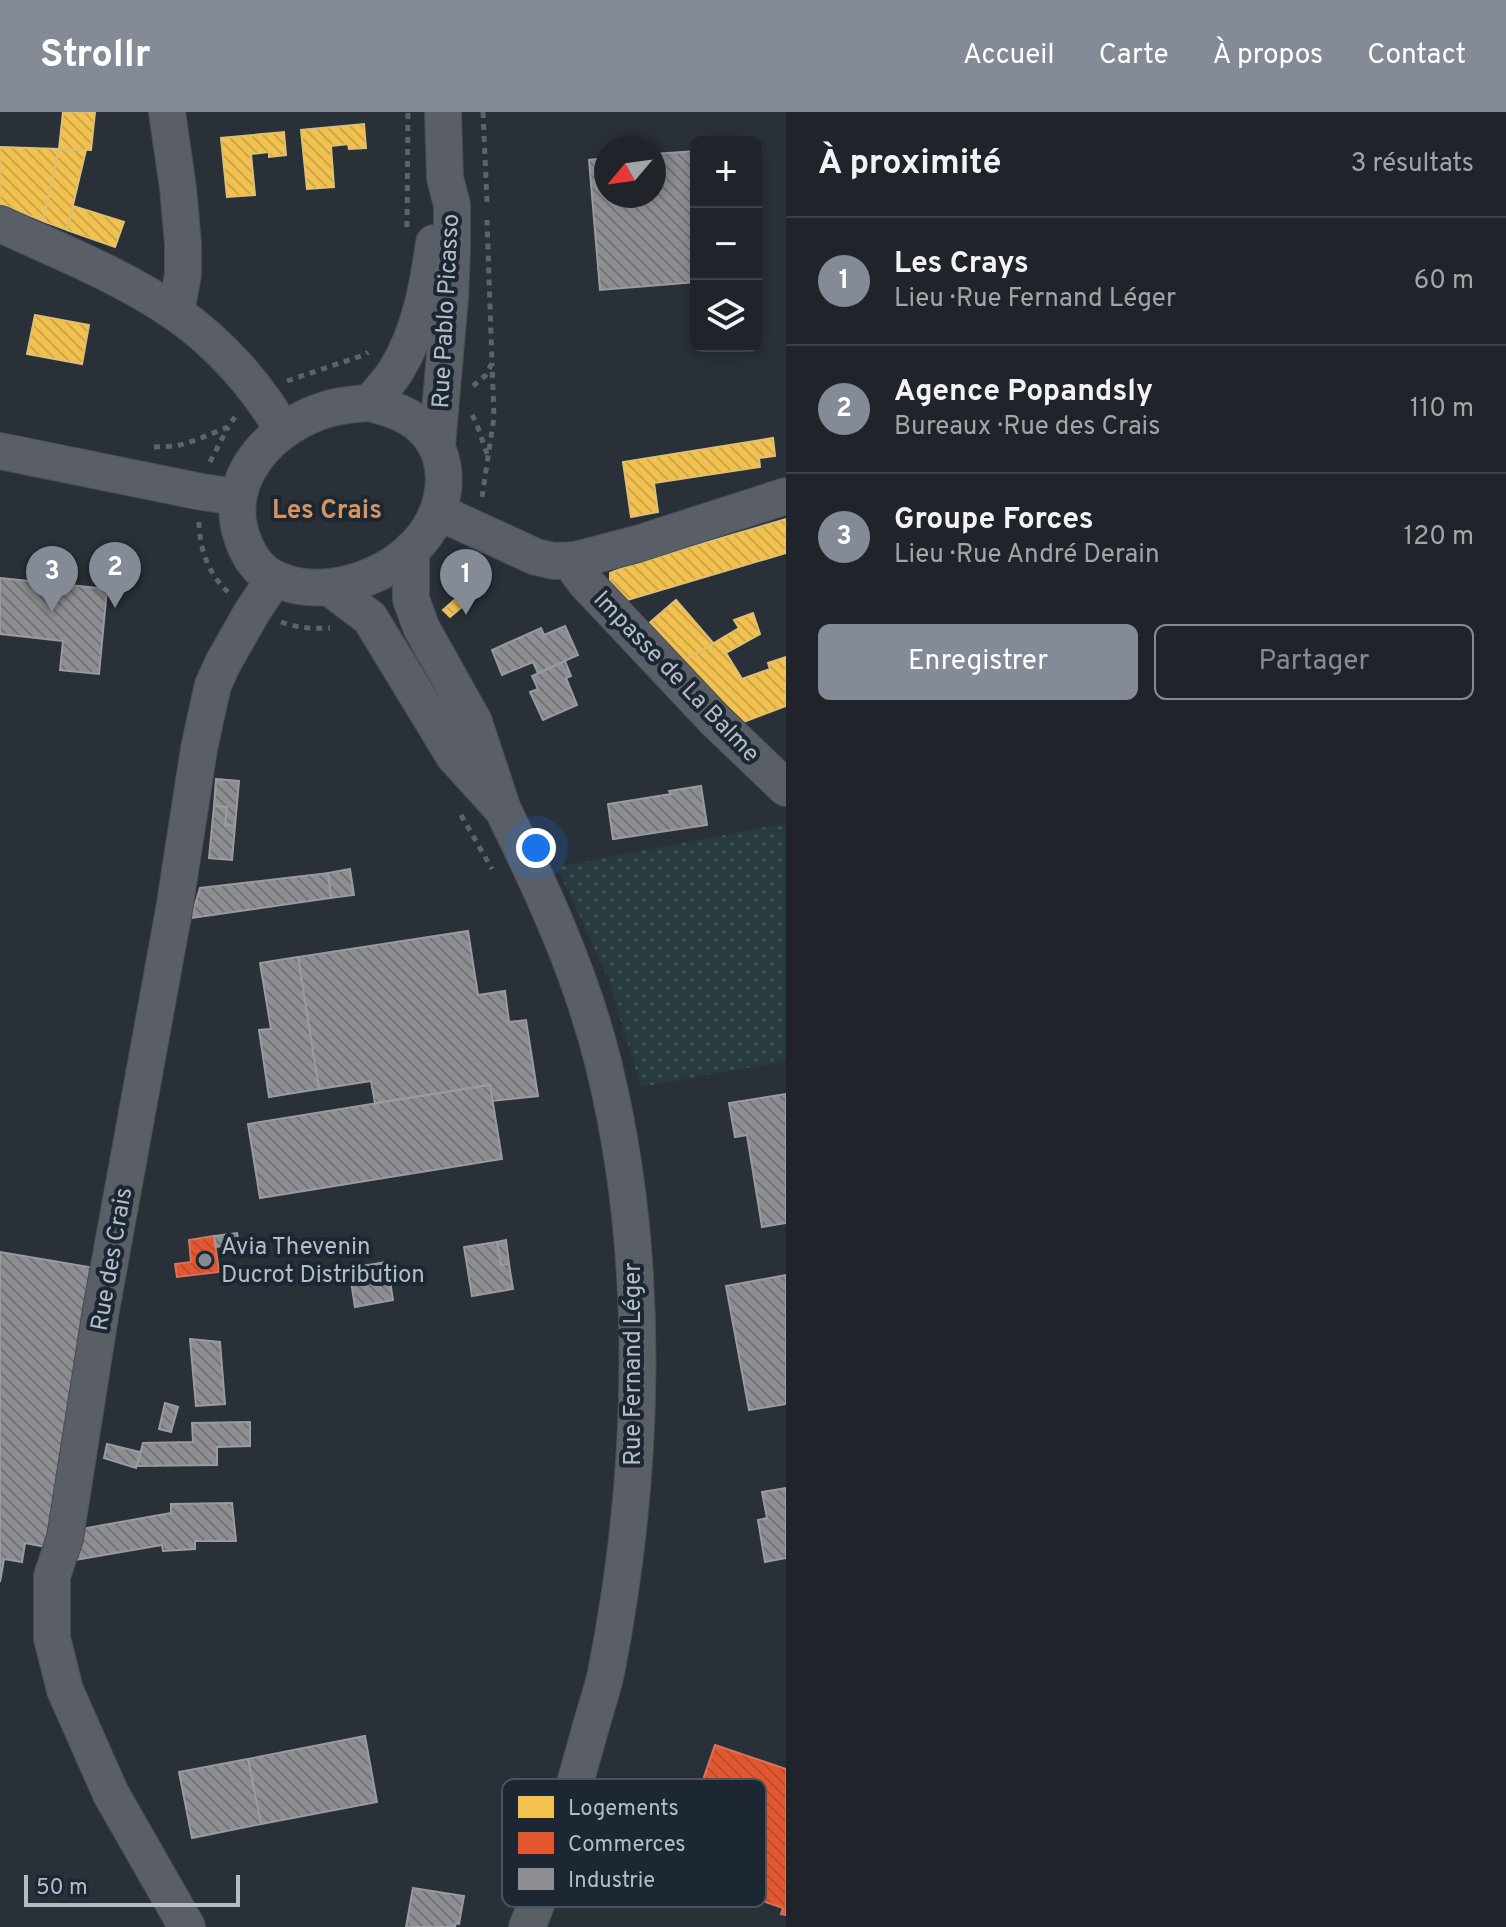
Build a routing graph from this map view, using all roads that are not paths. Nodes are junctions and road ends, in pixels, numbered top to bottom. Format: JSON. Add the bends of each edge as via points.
{"nodes":[{"id":1,"x":167,"y":112,"type":"edge"},
{"id":2,"x":443,"y":112,"type":"edge"},
{"id":3,"x":445,"y":178,"type":"junction"},
{"id":4,"x":0,"y":224,"type":"edge"},
{"id":5,"x":176,"y":313,"type":"junction"},
{"id":6,"x":370,"y":403,"type":"junction"},
{"id":7,"x":283,"y":431,"type":"junction"},
{"id":8,"x":437,"y":445,"type":"junction"},
{"id":9,"x":0,"y":451,"type":"edge"},
{"id":10,"x":786,"y":496,"type":"edge"},
{"id":11,"x":237,"y":497,"type":"junction"},
{"id":12,"x":438,"y":512,"type":"junction"},
{"id":13,"x":411,"y":550,"type":"junction"},
{"id":14,"x":576,"y":560,"type":"junction"},
{"id":15,"x":274,"y":579,"type":"junction"},
{"id":16,"x":329,"y":587,"type":"junction"},
{"id":17,"x":468,"y":749,"type":"junction"},
{"id":18,"x":786,"y":788,"type":"edge"},
{"id":19,"x":576,"y":1779,"type":"edge"},
{"id":20,"x":535,"y":1907,"type":"edge"},
{"id":21,"x":187,"y":1927,"type":"edge"},
{"id":22,"x":527,"y":1927,"type":"edge"}],
"edges":[{"from":1,"to":5,"type":"street","via":[[183,244]]},
{"from":2,"to":3,"type":"street","name":"Rue Pablo Picasso"},
{"from":3,"to":6,"type":"street","name":"Rue Pablo Picasso","via":[[420,318],[397,369]]},
{"from":3,"to":8,"type":"street","name":"Rue Pablo Picasso","via":[[452,205],[452,251]]},
{"from":4,"to":5,"type":"street"},
{"from":5,"to":7,"type":"street","via":[[240,372]]},
{"from":6,"to":7,"type":"street","via":[[327,409]]},
{"from":6,"to":8,"type":"street","via":[[412,419]]},
{"from":7,"to":11,"type":"street","via":[[259,452]]},
{"from":8,"to":12,"type":"street","via":[[444,479]]},
{"from":9,"to":11,"type":"street"},
{"from":10,"to":14,"type":"street"},
{"from":11,"to":15,"type":"street","via":[[245,546]]},
{"from":12,"to":13,"type":"street"},
{"from":12,"to":14,"type":"street","via":[[536,557]]},
{"from":13,"to":16,"type":"street","via":[[372,575]]},
{"from":13,"to":17,"type":"street","name":"Rue Fernand Léger","via":[[411,599],[474,722]]},
{"from":14,"to":18,"type":"street","name":"Impasse de La Balme","via":[[586,583]]},
{"from":15,"to":16,"type":"street","via":[[301,587]]},
{"from":15,"to":21,"type":"street","name":"Rue des Crais","via":[[223,663],[206,716],[65,1538],[52,1576],[52,1638],[65,1690],[111,1794]]},
{"from":16,"to":17,"type":"street","name":"Rue Fernand Léger","via":[[370,618]]},
{"from":17,"to":19,"type":"street","name":"Rue Fernand Léger","via":[[535,875],[568,953],[602,1060],[629,1216],[637,1313],[636,1436],[625,1559],[606,1676]]},
{"from":20,"to":22,"type":"street","name":"Rue Fernand Léger"}]}
